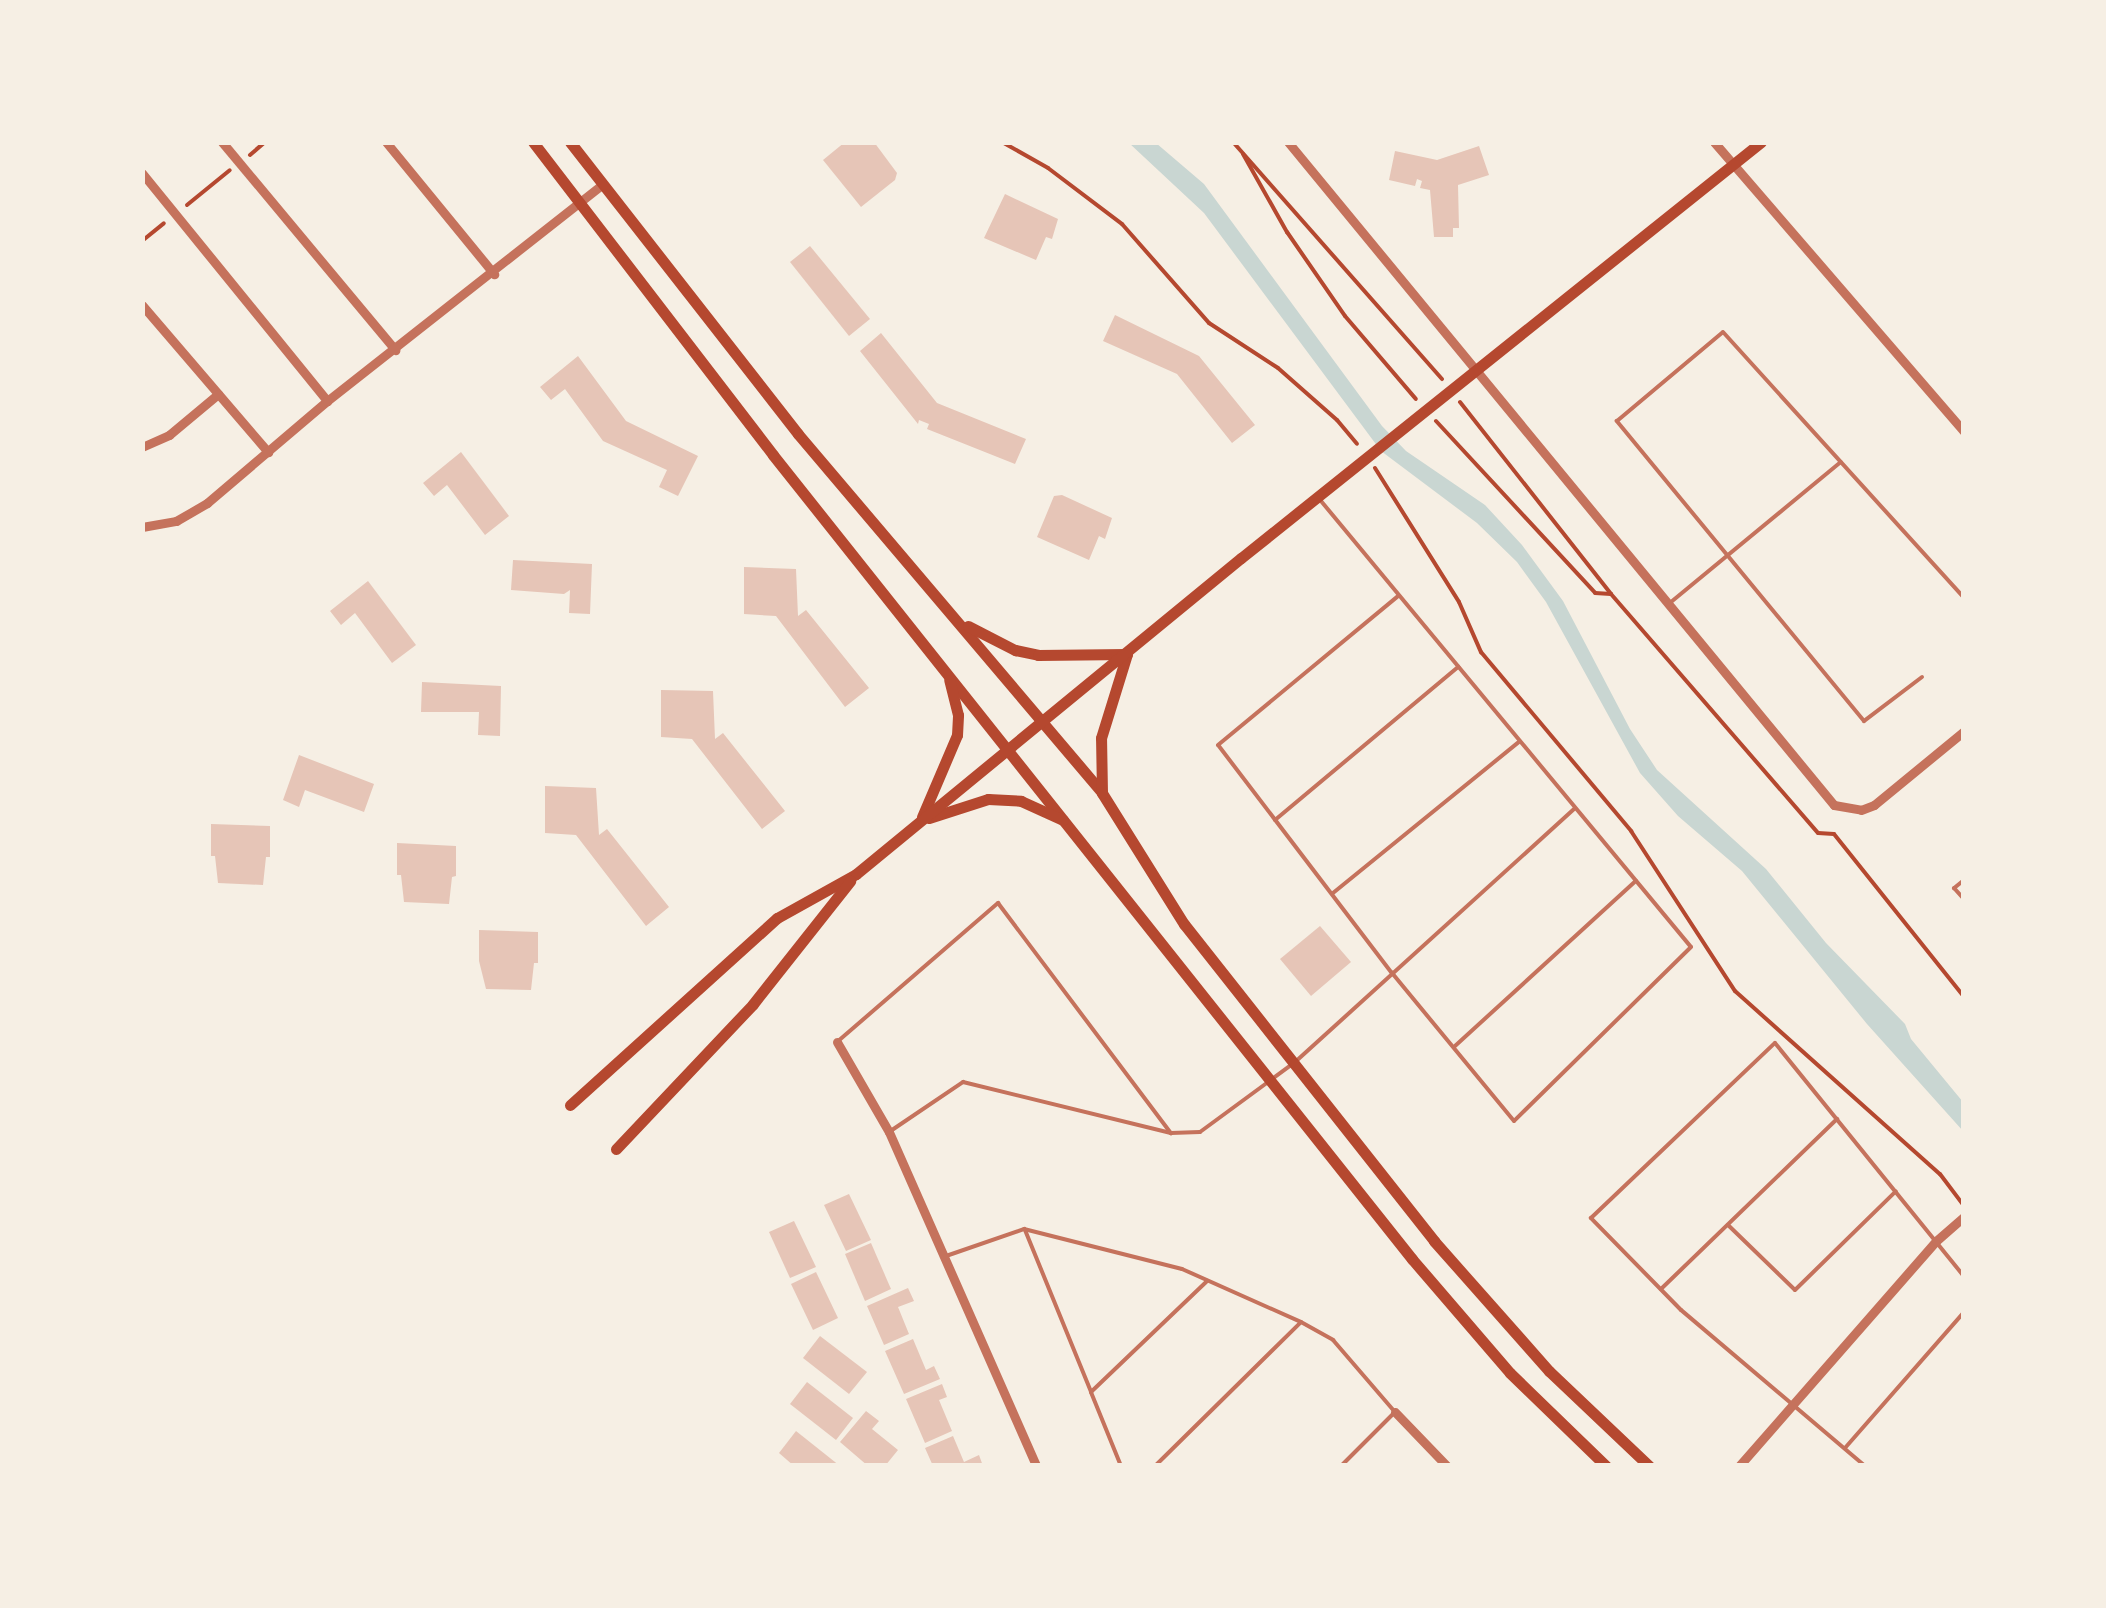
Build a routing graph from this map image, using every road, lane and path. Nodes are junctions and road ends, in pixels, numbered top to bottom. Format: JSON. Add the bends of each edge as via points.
{"nodes":[{"id":1,"x":222,"y":142,"type":"edge"},
{"id":2,"x":266,"y":142,"type":"edge"},
{"id":3,"x":386,"y":142,"type":"edge"},
{"id":4,"x":533,"y":142,"type":"edge"},
{"id":5,"x":570,"y":142,"type":"edge"},
{"id":6,"x":1002,"y":142,"type":"edge"},
{"id":7,"x":1233,"y":142,"type":"edge"},
{"id":8,"x":1288,"y":142,"type":"edge"},
{"id":9,"x":1714,"y":142,"type":"edge"},
{"id":10,"x":1757,"y":145,"type":"edge"},
{"id":11,"x":1240,"y":148,"type":"junction"},
{"id":12,"x":239,"y":164,"type":"junction"},
{"id":13,"x":142,"y":173,"type":"edge"},
{"id":14,"x":604,"y":184,"type":"junction"},
{"id":15,"x":582,"y":202,"type":"junction"},
{"id":16,"x":176,"y":214,"type":"junction"},
{"id":17,"x":142,"y":241,"type":"edge"},
{"id":18,"x":494,"y":274,"type":"junction"},
{"id":19,"x":142,"y":305,"type":"edge"},
{"id":20,"x":395,"y":350,"type":"junction"},
{"id":21,"x":1476,"y":368,"type":"junction"},
{"id":22,"x":1449,"y":391,"type":"junction"},
{"id":23,"x":218,"y":394,"type":"junction"},
{"id":24,"x":328,"y":401,"type":"junction"},
{"id":25,"x":1422,"y":406,"type":"dead end"},
{"id":26,"x":1434,"y":420,"type":"dead end"},
{"id":27,"x":1964,"y":432,"type":"edge"},
{"id":28,"x":142,"y":447,"type":"edge"},
{"id":29,"x":1361,"y":450,"type":"dead end"},
{"id":30,"x":268,"y":452,"type":"junction"},
{"id":31,"x":1370,"y":462,"type":"dead end"},
{"id":32,"x":1841,"y":462,"type":"junction"},
{"id":33,"x":1318,"y":497,"type":"junction"},
{"id":34,"x":142,"y":527,"type":"edge"},
{"id":35,"x":1728,"y":558,"type":"junction"},
{"id":36,"x":1611,"y":594,"type":"junction"},
{"id":37,"x":1398,"y":596,"type":"junction"},
{"id":38,"x":1964,"y":598,"type":"edge"},
{"id":39,"x":1666,"y":606,"type":"junction"},
{"id":40,"x":963,"y":624,"type":"junction"},
{"id":41,"x":1126,"y":654,"type":"junction"},
{"id":42,"x":935,"y":656,"type":"junction"},
{"id":43,"x":1458,"y":668,"type":"junction"},
{"id":44,"x":1922,"y":678,"type":"dead end"},
{"id":45,"x":1042,"y":719,"type":"junction"},
{"id":46,"x":1964,"y":731,"type":"edge"},
{"id":47,"x":1519,"y":742,"type":"junction"},
{"id":48,"x":1008,"y":747,"type":"junction"},
{"id":49,"x":1102,"y":794,"type":"junction"},
{"id":50,"x":1574,"y":809,"type":"junction"},
{"id":51,"x":920,"y":820,"type":"junction"},
{"id":52,"x":1275,"y":820,"type":"junction"},
{"id":53,"x":1066,"y":822,"type":"junction"},
{"id":54,"x":856,"y":874,"type":"junction"},
{"id":55,"x":1964,"y":880,"type":"edge"},
{"id":56,"x":1636,"y":882,"type":"junction"},
{"id":57,"x":1332,"y":894,"type":"junction"},
{"id":58,"x":1964,"y":899,"type":"edge"},
{"id":59,"x":1391,"y":972,"type":"junction"},
{"id":60,"x":1964,"y":997,"type":"edge"},
{"id":61,"x":836,"y":1042,"type":"joint"},
{"id":62,"x":1455,"y":1046,"type":"junction"},
{"id":63,"x":1294,"y":1063,"type":"junction"},
{"id":64,"x":1270,"y":1080,"type":"junction"},
{"id":65,"x":570,"y":1105,"type":"dead end"},
{"id":66,"x":1837,"y":1118,"type":"junction"},
{"id":67,"x":889,"y":1132,"type":"junction"},
{"id":68,"x":1171,"y":1134,"type":"junction"},
{"id":69,"x":616,"y":1149,"type":"dead end"},
{"id":70,"x":1896,"y":1190,"type":"junction"},
{"id":71,"x":1964,"y":1204,"type":"edge"},
{"id":72,"x":1964,"y":1218,"type":"edge"},
{"id":73,"x":1727,"y":1225,"type":"junction"},
{"id":74,"x":1024,"y":1229,"type":"junction"},
{"id":75,"x":1936,"y":1241,"type":"junction"},
{"id":76,"x":941,"y":1258,"type":"junction"},
{"id":77,"x":1964,"y":1276,"type":"edge"},
{"id":78,"x":1209,"y":1280,"type":"junction"},
{"id":79,"x":1660,"y":1290,"type":"junction"},
{"id":80,"x":1964,"y":1312,"type":"edge"},
{"id":81,"x":1300,"y":1322,"type":"junction"},
{"id":82,"x":1091,"y":1392,"type":"junction"},
{"id":83,"x":1794,"y":1404,"type":"junction"},
{"id":84,"x":1395,"y":1412,"type":"junction"},
{"id":85,"x":1845,"y":1448,"type":"junction"},
{"id":86,"x":1036,"y":1466,"type":"edge"},
{"id":87,"x":1121,"y":1466,"type":"edge"},
{"id":88,"x":1155,"y":1466,"type":"edge"},
{"id":89,"x":1342,"y":1466,"type":"edge"},
{"id":90,"x":1446,"y":1466,"type":"edge"},
{"id":91,"x":1606,"y":1466,"type":"edge"},
{"id":92,"x":1649,"y":1466,"type":"edge"},
{"id":93,"x":1738,"y":1466,"type":"edge"},
{"id":94,"x":1865,"y":1466,"type":"edge"}],
"edges":[{"from":1,"to":12,"type":"street"},
{"from":2,"to":12,"type":"path"},
{"from":3,"to":18,"type":"street"},
{"from":4,"to":15,"type":"main road"},
{"from":5,"to":14,"type":"main road"},
{"from":6,"to":29,"type":"path","via":[[1109,213],[1209,323],[1278,368]]},
{"from":7,"to":11,"type":"path"},
{"from":8,"to":21,"type":"street"},
{"from":9,"to":27,"type":"street"},
{"from":10,"to":21,"type":"main road"},
{"from":11,"to":22,"type":"path"},
{"from":11,"to":25,"type":"path","via":[[1344,316]]},
{"from":12,"to":16,"type":"path"},
{"from":12,"to":20,"type":"street"},
{"from":13,"to":16,"type":"street"},
{"from":14,"to":15,"type":"street"},
{"from":14,"to":40,"type":"main road","via":[[798,434]]},
{"from":15,"to":18,"type":"street"},
{"from":15,"to":42,"type":"main road","via":[[772,455]]},
{"from":16,"to":17,"type":"path"},
{"from":16,"to":24,"type":"street"},
{"from":18,"to":20,"type":"street"},
{"from":19,"to":23,"type":"street"},
{"from":20,"to":24,"type":"street"},
{"from":21,"to":22,"type":"main road"},
{"from":21,"to":39,"type":"street"},
{"from":22,"to":33,"type":"main road"},
{"from":22,"to":36,"type":"path"},
{"from":23,"to":28,"type":"street","via":[[169,435]]},
{"from":23,"to":30,"type":"street"},
{"from":24,"to":30,"type":"street"},
{"from":26,"to":36,"type":"path","via":[[1595,593]]},
{"from":30,"to":34,"type":"street","via":[[191,513]]},
{"from":31,"to":71,"type":"path","via":[[1459,602],[1481,652],[1631,832],[1736,992],[1940,1174]]},
{"from":32,"to":35,"type":"lane"},
{"from":32,"to":35,"type":"lane","via":[[1723,332],[1617,421]]},
{"from":32,"to":38,"type":"lane"},
{"from":33,"to":37,"type":"lane"},
{"from":33,"to":41,"type":"main road"},
{"from":35,"to":39,"type":"lane"},
{"from":35,"to":44,"type":"lane","via":[[1864,722]]},
{"from":36,"to":60,"type":"path","via":[[1818,833],[1834,834]]},
{"from":37,"to":43,"type":"lane"},
{"from":37,"to":52,"type":"lane","via":[[1218,745]]},
{"from":39,"to":46,"type":"street","via":[[1834,805],[1874,805]]},
{"from":40,"to":41,"type":"main road","via":[[1038,655]]},
{"from":40,"to":45,"type":"main road"},
{"from":41,"to":45,"type":"main road"},
{"from":41,"to":49,"type":"main road","via":[[1101,738]]},
{"from":42,"to":48,"type":"main road"},
{"from":42,"to":51,"type":"main road","via":[[954,689],[957,735]]},
{"from":43,"to":47,"type":"lane"},
{"from":43,"to":52,"type":"lane"},
{"from":45,"to":48,"type":"main road"},
{"from":45,"to":49,"type":"main road"},
{"from":47,"to":50,"type":"lane"},
{"from":47,"to":57,"type":"lane"},
{"from":48,"to":51,"type":"main road"},
{"from":48,"to":53,"type":"main road"},
{"from":49,"to":63,"type":"main road","via":[[1184,924]]},
{"from":50,"to":56,"type":"lane"},
{"from":50,"to":59,"type":"lane"},
{"from":51,"to":53,"type":"main road","via":[[988,798],[1020,801]]},
{"from":51,"to":54,"type":"main road"},
{"from":52,"to":57,"type":"lane"},
{"from":53,"to":64,"type":"main road"},
{"from":54,"to":65,"type":"main road","via":[[777,918]]},
{"from":54,"to":69,"type":"main road","via":[[754,1004]]},
{"from":55,"to":58,"type":"lane","via":[[1954,888]]},
{"from":56,"to":62,"type":"lane"},
{"from":56,"to":62,"type":"lane","via":[[1690,946],[1514,1120]]},
{"from":57,"to":59,"type":"lane"},
{"from":59,"to":62,"type":"lane"},
{"from":59,"to":63,"type":"lane"},
{"from":61,"to":67,"type":"street"},
{"from":61,"to":68,"type":"lane","via":[[998,903]]},
{"from":63,"to":64,"type":"lane"},
{"from":63,"to":92,"type":"main road","via":[[1513,1333]]},
{"from":64,"to":68,"type":"lane","via":[[1200,1132]]},
{"from":64,"to":91,"type":"main road","via":[[1475,1333]]},
{"from":66,"to":70,"type":"lane"},
{"from":66,"to":73,"type":"lane"},
{"from":66,"to":79,"type":"lane","via":[[1775,1043],[1591,1218]]},
{"from":67,"to":68,"type":"lane","via":[[963,1082]]},
{"from":67,"to":76,"type":"street"},
{"from":70,"to":73,"type":"lane","via":[[1795,1290]]},
{"from":70,"to":75,"type":"lane"},
{"from":72,"to":75,"type":"street"},
{"from":73,"to":79,"type":"lane"},
{"from":74,"to":76,"type":"lane"},
{"from":74,"to":78,"type":"lane","via":[[1144,1256]]},
{"from":74,"to":82,"type":"lane"},
{"from":75,"to":77,"type":"lane"},
{"from":75,"to":83,"type":"street"},
{"from":76,"to":86,"type":"street"},
{"from":78,"to":81,"type":"lane"},
{"from":78,"to":82,"type":"lane"},
{"from":79,"to":83,"type":"lane"},
{"from":80,"to":85,"type":"lane"},
{"from":81,"to":84,"type":"lane","via":[[1332,1340]]},
{"from":81,"to":88,"type":"lane"},
{"from":82,"to":87,"type":"lane"},
{"from":83,"to":85,"type":"lane"},
{"from":83,"to":93,"type":"street"},
{"from":84,"to":89,"type":"lane"},
{"from":84,"to":90,"type":"street"},
{"from":85,"to":94,"type":"lane"}]}
